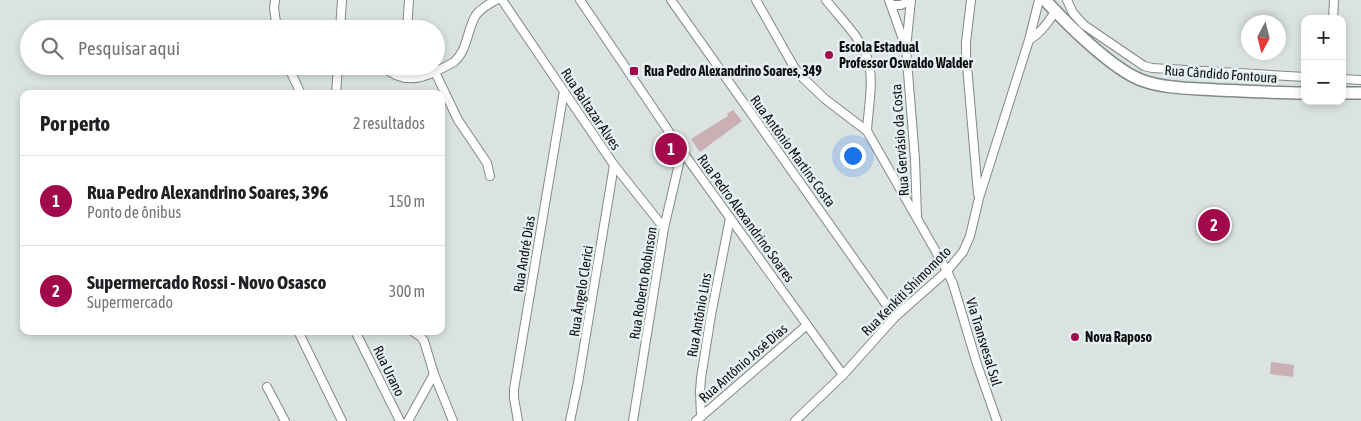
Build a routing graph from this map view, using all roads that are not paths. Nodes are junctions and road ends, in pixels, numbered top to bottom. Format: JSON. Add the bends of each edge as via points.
{"nodes":[{"id":1,"x":275,"y":0,"type":"edge"},
{"id":2,"x":342,"y":0,"type":"edge"},
{"id":3,"x":409,"y":0,"type":"edge"},
{"id":4,"x":496,"y":0,"type":"edge"},
{"id":5,"x":502,"y":0,"type":"edge"},
{"id":6,"x":580,"y":0,"type":"edge"},
{"id":7,"x":671,"y":0,"type":"edge"},
{"id":8,"x":756,"y":0,"type":"edge"},
{"id":9,"x":826,"y":0,"type":"edge"},
{"id":10,"x":911,"y":0,"type":"edge"},
{"id":11,"x":971,"y":0,"type":"edge"},
{"id":12,"x":1039,"y":0,"type":"edge"},
{"id":13,"x":1045,"y":0,"type":"edge"},
{"id":14,"x":1067,"y":0,"type":"edge"},
{"id":15,"x":1334,"y":0,"type":"edge"},
{"id":16,"x":890,"y":3,"type":"edge"},
{"id":17,"x":1055,"y":6,"type":"edge"},
{"id":18,"x":1333,"y":15,"type":"edge"},
{"id":19,"x":276,"y":20,"type":"edge"},
{"id":20,"x":342,"y":20,"type":"edge"},
{"id":21,"x":408,"y":20,"type":"edge"},
{"id":22,"x":1029,"y":40,"type":"junction"},
{"id":23,"x":906,"y":48,"type":"junction"},
{"id":24,"x":445,"y":66,"type":"edge"},
{"id":25,"x":292,"y":75,"type":"edge"},
{"id":26,"x":337,"y":75,"type":"edge"},
{"id":27,"x":394,"y":75,"type":"edge"},
{"id":28,"x":405,"y":75,"type":"edge"},
{"id":29,"x":429,"y":75,"type":"edge"},
{"id":30,"x":437,"y":75,"type":"edge"},
{"id":31,"x":1301,"y":77,"type":"edge"},
{"id":32,"x":405,"y":78,"type":"junction"},
{"id":33,"x":1346,"y":79,"type":"edge"},
{"id":34,"x":1361,"y":80,"type":"edge"},
{"id":35,"x":299,"y":90,"type":"edge"},
{"id":36,"x":336,"y":90,"type":"edge"},
{"id":37,"x":444,"y":90,"type":"edge"},
{"id":38,"x":445,"y":92,"type":"edge"},
{"id":39,"x":564,"y":92,"type":"junction"},
{"id":40,"x":1301,"y":93,"type":"edge"},
{"id":41,"x":1346,"y":93,"type":"edge"},
{"id":42,"x":1361,"y":93,"type":"edge"},
{"id":43,"x":867,"y":131,"type":"junction"},
{"id":44,"x":682,"y":151,"type":"junction"},
{"id":45,"x":614,"y":165,"type":"junction"},
{"id":46,"x":490,"y":176,"type":"dead end"},
{"id":47,"x":979,"y":198,"type":"junction"},
{"id":48,"x":730,"y":218,"type":"junction"},
{"id":49,"x":917,"y":219,"type":"junction"},
{"id":50,"x":664,"y":228,"type":"junction"},
{"id":51,"x":947,"y":271,"type":"junction"},
{"id":52,"x":895,"y":317,"type":"junction"},
{"id":53,"x":807,"y":325,"type":"junction"},
{"id":54,"x":300,"y":335,"type":"edge"},
{"id":55,"x":357,"y":335,"type":"edge"},
{"id":56,"x":418,"y":335,"type":"edge"},
{"id":57,"x":434,"y":374,"type":"junction"},
{"id":58,"x":843,"y":375,"type":"junction"},
{"id":59,"x":267,"y":387,"type":"dead end"},
{"id":60,"x":699,"y":419,"type":"edge"},
{"id":61,"x":285,"y":421,"type":"edge"},
{"id":62,"x":342,"y":421,"type":"edge"},
{"id":63,"x":400,"y":421,"type":"edge"},
{"id":64,"x":408,"y":421,"type":"edge"},
{"id":65,"x":453,"y":421,"type":"edge"},
{"id":66,"x":518,"y":421,"type":"edge"},
{"id":67,"x":570,"y":421,"type":"edge"},
{"id":68,"x":633,"y":421,"type":"edge"},
{"id":69,"x":795,"y":421,"type":"edge"},
{"id":70,"x":997,"y":421,"type":"edge"}],
"edges":[{"from":1,"to":19,"type":"street"},
{"from":2,"to":20,"type":"street"},
{"from":3,"to":21,"type":"street"},
{"from":4,"to":24,"type":"street","via":[[477,13],[462,52]]},
{"from":5,"to":39,"type":"street","name":"Rua Baltazar Alves"},
{"from":6,"to":44,"type":"street","name":"Rua Pedro Alexandrino Soares"},
{"from":7,"to":52,"type":"street","name":"Rua Antônio Martins Costa"},
{"from":8,"to":43,"type":"street","via":[[803,78]]},
{"from":9,"to":43,"type":"street","via":[[863,48],[867,58],[871,78]]},
{"from":10,"to":16,"type":"street","via":[[902,5]]},
{"from":10,"to":23,"type":"street","name":"Rua Gervásio da Costa"},
{"from":11,"to":47,"type":"street","via":[[966,54]]},
{"from":12,"to":22,"type":"street","name":"Rua Kenkiti Shimomoto"},
{"from":13,"to":17,"type":"main road","name":"Rua Cândido Fontoura"},
{"from":14,"to":31,"type":"street","via":[[1084,25],[1144,66]]},
{"from":15,"to":18,"type":"street"},
{"from":16,"to":23,"type":"street"},
{"from":17,"to":22,"type":"street","name":"Rua Kenkiti Shimomoto","via":[[1041,30]]},
{"from":17,"to":40,"type":"main road","name":"Rua Cândido Fontoura","via":[[1098,51],[1141,80],[1172,87]]},
{"from":22,"to":47,"type":"street","name":"Rua Kenkiti Shimomoto"},
{"from":23,"to":49,"type":"street","name":"Rua Gervásio da Costa"},
{"from":25,"to":35,"type":"street"},
{"from":26,"to":36,"type":"street"},
{"from":27,"to":32,"type":"street"},
{"from":28,"to":32,"type":"street"},
{"from":29,"to":32,"type":"street"},
{"from":30,"to":37,"type":"street"},
{"from":33,"to":34,"type":"street"},
{"from":38,"to":46,"type":"street","via":[[458,120],[487,163]]},
{"from":39,"to":45,"type":"street","name":"Rua Baltazar Alves"},
{"from":39,"to":66,"type":"street","name":"Rua André Dias","via":[[514,389]]},
{"from":41,"to":42,"type":"main road"},
{"from":43,"to":49,"type":"street","name":"Via Transvesal Sul"},
{"from":44,"to":48,"type":"street","name":"Rua Pedro Alexandrino Soares"},
{"from":44,"to":50,"type":"street","name":"Rua Roberto Robinson"},
{"from":45,"to":50,"type":"street","name":"Rua Baltazar Alves"},
{"from":45,"to":67,"type":"street","name":"Rua Ângelo Clerici"},
{"from":47,"to":51,"type":"street","name":"Rua Kenkiti Shimomoto","via":[[967,245]]},
{"from":48,"to":53,"type":"street","name":"Rua Pedro Alexandrino Soares"},
{"from":48,"to":60,"type":"street","name":"Rua Antônio Lins","via":[[701,378]]},
{"from":49,"to":51,"type":"street","name":"Via Transvesal Sul"},
{"from":50,"to":68,"type":"street","name":"Rua Roberto Robinson"},
{"from":51,"to":52,"type":"street","name":"Rua Kenkiti Shimomoto"},
{"from":51,"to":70,"type":"street","name":"Via Transvesal Sul"},
{"from":52,"to":58,"type":"street","name":"Rua Kenkiti Shimomoto"},
{"from":53,"to":58,"type":"street","name":"Rua Pedro Alexandrino Soares"},
{"from":53,"to":60,"type":"street","name":"Rua Antônio José Dias"},
{"from":54,"to":62,"type":"street"},
{"from":55,"to":63,"type":"street","name":"Rua Urano"},
{"from":56,"to":57,"type":"street","via":[[424,342]]},
{"from":57,"to":64,"type":"street"},
{"from":57,"to":65,"type":"street"},
{"from":58,"to":69,"type":"street","name":"Rua Kenkiti Shimomoto"},
{"from":59,"to":61,"type":"street"}]}
